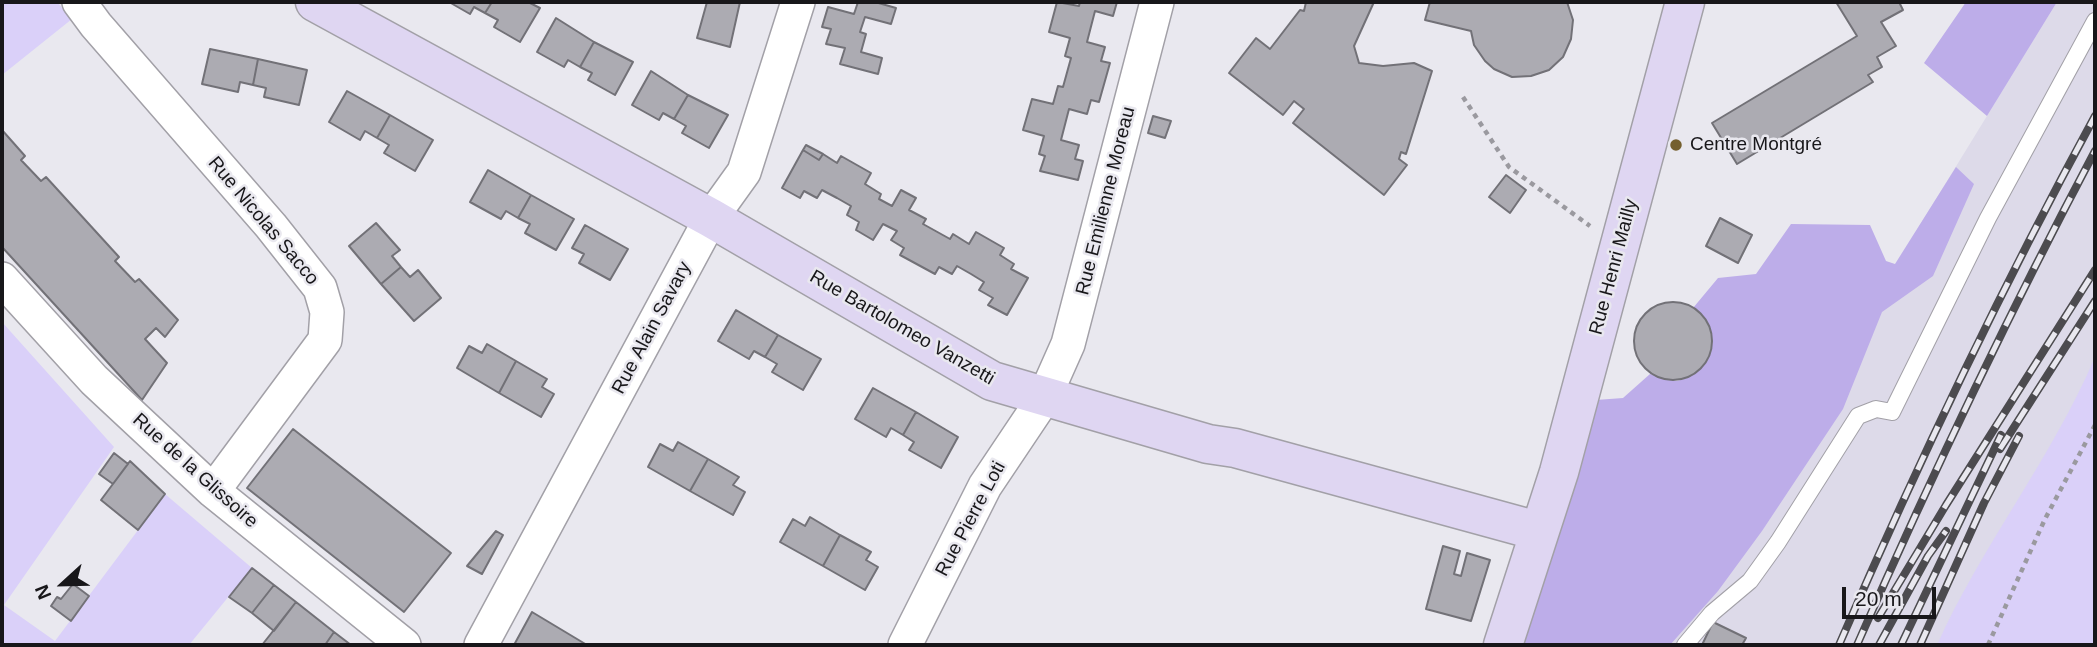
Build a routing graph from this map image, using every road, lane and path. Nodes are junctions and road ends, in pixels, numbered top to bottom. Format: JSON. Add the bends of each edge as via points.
{"nodes":[{"id":1,"x":79,"y":2,"type":"edge"},
{"id":2,"x":315,"y":2,"type":"edge"},
{"id":3,"x":797,"y":2,"type":"edge"},
{"id":4,"x":1157,"y":2,"type":"edge"},
{"id":5,"x":1685,"y":2,"type":"edge"},
{"id":6,"x":2095,"y":21,"type":"edge"},
{"id":7,"x":1463,"y":97,"type":"dead end"},
{"id":8,"x":711,"y":218,"type":"junction"},
{"id":9,"x":1620,"y":246,"type":"junction"},
{"id":10,"x":2,"y":279,"type":"edge"},
{"id":11,"x":1044,"y":398,"type":"junction"},
{"id":12,"x":2095,"y":425,"type":"edge"},
{"id":13,"x":213,"y":491,"type":"junction"},
{"id":14,"x":1538,"y":531,"type":"junction"},
{"id":15,"x":404,"y":645,"type":"edge"},
{"id":16,"x":481,"y":645,"type":"edge"},
{"id":17,"x":905,"y":645,"type":"edge"},
{"id":18,"x":1503,"y":645,"type":"edge"},
{"id":19,"x":1685,"y":645,"type":"edge"},
{"id":20,"x":1988,"y":645,"type":"edge"}],
"edges":[{"from":1,"to":13,"type":"street","name":"Rue Nicolas Sacco","via":[[271,226],[320,288],[327,312],[325,340]]},
{"from":2,"to":8,"type":"street","name":"Rue Bartolomeo Vanzetti"},
{"from":3,"to":8,"type":"street","name":"Rue Alain Savary","via":[[744,172]]},
{"from":4,"to":11,"type":"street","name":"Rue Emilienne Moreau","via":[[1068,344]]},
{"from":5,"to":9,"type":"street","name":"Rue Henri Mailly"},
{"from":6,"to":19,"type":"lane","via":[[1988,218],[1892,412],[1876,409],[1858,416],[1750,581],[1712,613]]},
{"from":7,"to":9,"type":"path","via":[[1509,167]]},
{"from":8,"to":11,"type":"street","name":"Rue Bartolomeo Vanzetti","via":[[992,382]]},
{"from":8,"to":16,"type":"street","name":"Rue Alain Savary"},
{"from":9,"to":14,"type":"street","name":"Rue Henri Mailly","via":[[1559,472]]},
{"from":10,"to":13,"type":"street","name":"Rue de la Glissoire","via":[[94,380]]},
{"from":11,"to":14,"type":"street","name":"Rue Bartolomeo Vanzetti"},
{"from":11,"to":17,"type":"street","name":"Rue Pierre Loti","via":[[985,486]]},
{"from":12,"to":20,"type":"path","via":[[2045,519]]},
{"from":13,"to":15,"type":"street","name":"Rue de la Glissoire"},
{"from":14,"to":18,"type":"street","name":"Rue Henri Mailly"}]}
